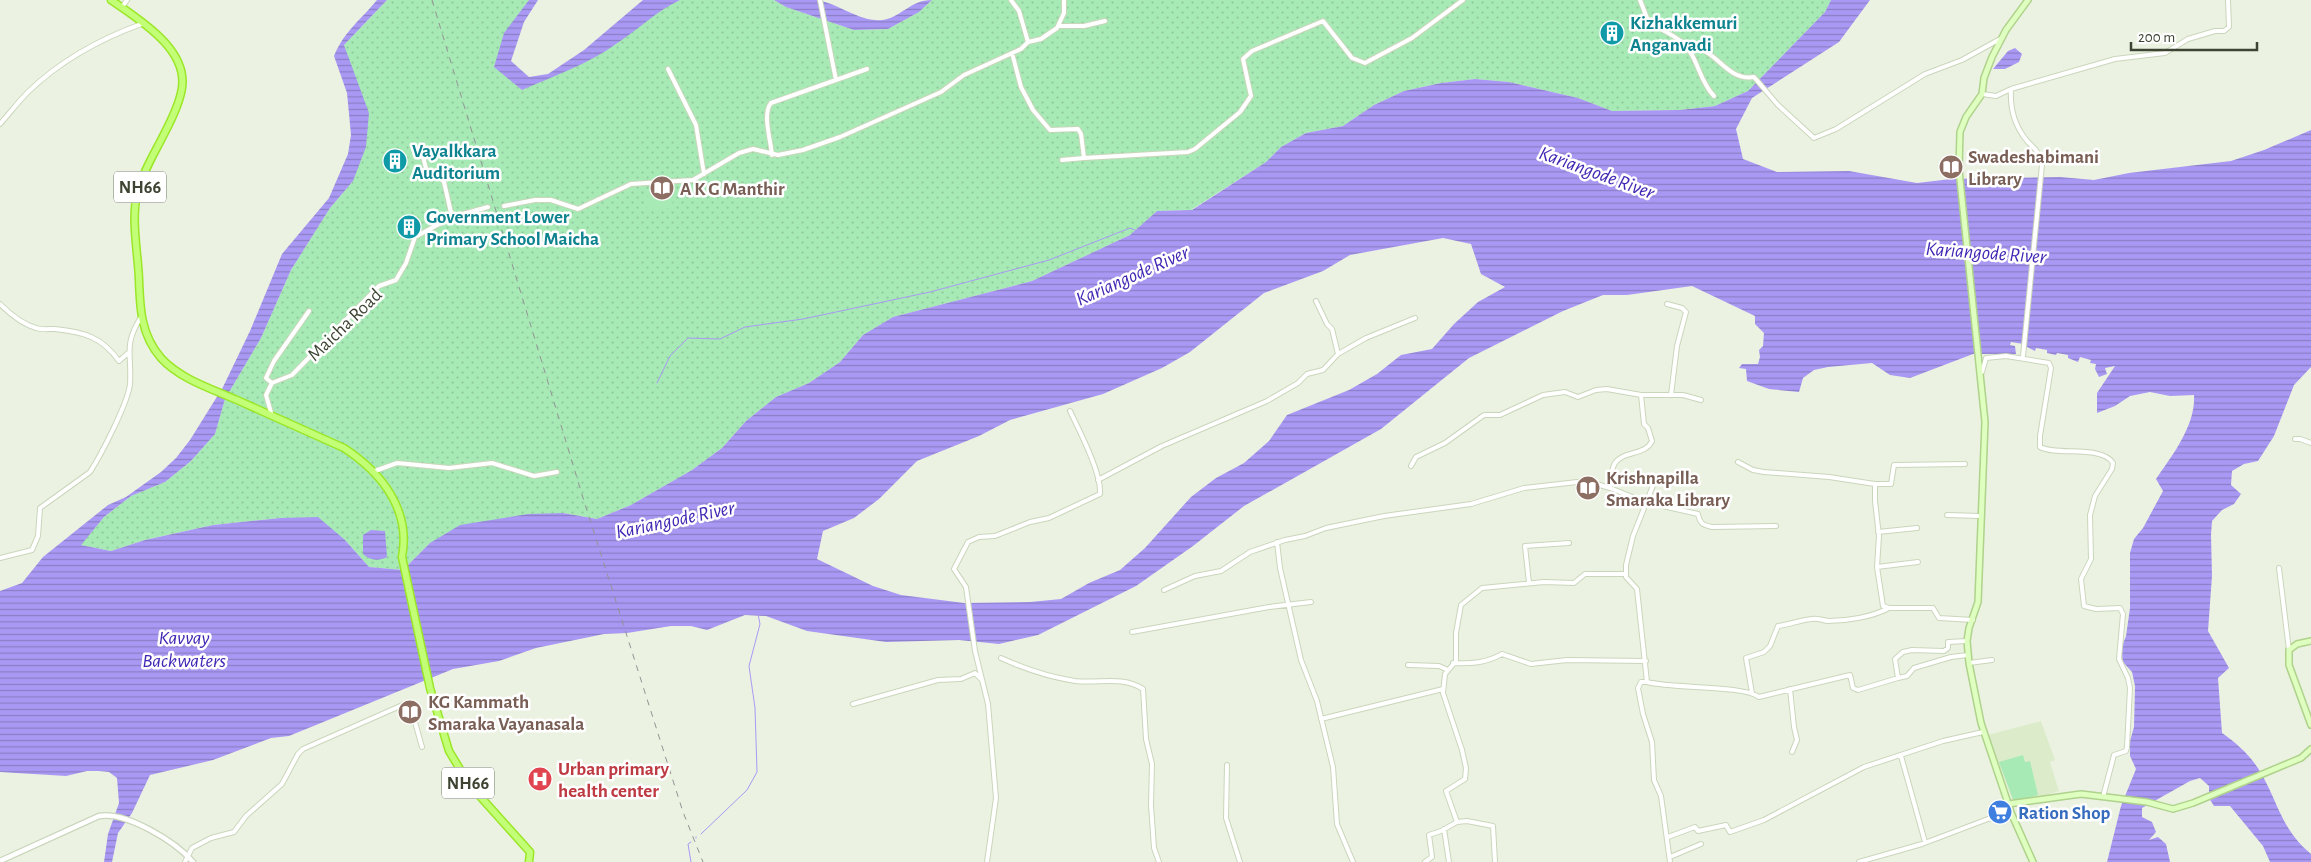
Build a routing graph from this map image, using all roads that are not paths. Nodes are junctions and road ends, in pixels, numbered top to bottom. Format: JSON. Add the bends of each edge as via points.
{"nodes":[{"id":1,"x":111,"y":0,"type":"edge"},
{"id":2,"x":127,"y":0,"type":"edge"},
{"id":3,"x":820,"y":0,"type":"edge"},
{"id":4,"x":1011,"y":0,"type":"edge"},
{"id":5,"x":1064,"y":0,"type":"edge"},
{"id":6,"x":1463,"y":0,"type":"edge"},
{"id":7,"x":1640,"y":0,"type":"edge"},
{"id":8,"x":2028,"y":0,"type":"edge"},
{"id":9,"x":2228,"y":0,"type":"edge"},
{"id":10,"x":122,"y":7,"type":"junction"},
{"id":11,"x":1105,"y":21,"type":"dead end"},
{"id":12,"x":146,"y":23,"type":"junction"},
{"id":13,"x":1059,"y":26,"type":"junction"},
{"id":14,"x":2002,"y":38,"type":"junction"},
{"id":15,"x":1028,"y":42,"type":"junction"},
{"id":16,"x":1684,"y":44,"type":"junction"},
{"id":17,"x":1012,"y":53,"type":"junction"},
{"id":18,"x":668,"y":69,"type":"dead end"},
{"id":19,"x":867,"y":69,"type":"dead end"},
{"id":20,"x":836,"y":80,"type":"junction"},
{"id":21,"x":2011,"y":89,"type":"junction"},
{"id":22,"x":1982,"y":94,"type":"junction"},
{"id":23,"x":1714,"y":96,"type":"dead end"},
{"id":24,"x":0,"y":124,"type":"edge"},
{"id":25,"x":772,"y":155,"type":"junction"},
{"id":26,"x":423,"y":157,"type":"dead end"},
{"id":27,"x":1084,"y":158,"type":"junction"},
{"id":28,"x":1062,"y":160,"type":"dead end"},
{"id":29,"x":704,"y":174,"type":"junction"},
{"id":30,"x":504,"y":206,"type":"dead end"},
{"id":31,"x":488,"y":207,"type":"dead end"},
{"id":32,"x":452,"y":217,"type":"junction"},
{"id":33,"x":1316,"y":301,"type":"dead end"},
{"id":34,"x":0,"y":304,"type":"edge"},
{"id":35,"x":1667,"y":304,"type":"dead end"},
{"id":36,"x":309,"y":311,"type":"dead end"},
{"id":37,"x":141,"y":317,"type":"junction"},
{"id":38,"x":1415,"y":318,"type":"dead end"},
{"id":39,"x":128,"y":353,"type":"junction"},
{"id":40,"x":1338,"y":354,"type":"junction"},
{"id":41,"x":2023,"y":356,"type":"dead end"},
{"id":42,"x":272,"y":383,"type":"junction"},
{"id":43,"x":1980,"y":387,"type":"junction"},
{"id":44,"x":1641,"y":395,"type":"junction"},
{"id":45,"x":1671,"y":395,"type":"junction"},
{"id":46,"x":1701,"y":400,"type":"dead end"},
{"id":47,"x":1070,"y":411,"type":"dead end"},
{"id":48,"x":272,"y":416,"type":"junction"},
{"id":49,"x":2295,"y":440,"type":"dead end"},
{"id":50,"x":2311,"y":443,"type":"edge"},
{"id":51,"x":1738,"y":462,"type":"dead end"},
{"id":52,"x":1965,"y":464,"type":"dead end"},
{"id":53,"x":1411,"y":466,"type":"dead end"},
{"id":54,"x":372,"y":472,"type":"junction"},
{"id":55,"x":557,"y":472,"type":"dead end"},
{"id":56,"x":1656,"y":478,"type":"dead end"},
{"id":57,"x":1098,"y":480,"type":"junction"},
{"id":58,"x":1875,"y":484,"type":"junction"},
{"id":59,"x":1610,"y":488,"type":"junction"},
{"id":60,"x":1645,"y":502,"type":"junction"},
{"id":61,"x":1947,"y":515,"type":"dead end"},
{"id":62,"x":1980,"y":516,"type":"junction"},
{"id":63,"x":1776,"y":526,"type":"dead end"},
{"id":64,"x":1917,"y":528,"type":"dead end"},
{"id":65,"x":1878,"y":532,"type":"junction"},
{"id":66,"x":1277,"y":542,"type":"junction"},
{"id":67,"x":1569,"y":543,"type":"dead end"},
{"id":68,"x":0,"y":558,"type":"edge"},
{"id":69,"x":1918,"y":562,"type":"dead end"},
{"id":70,"x":1877,"y":567,"type":"junction"},
{"id":71,"x":2279,"y":568,"type":"dead end"},
{"id":72,"x":1625,"y":574,"type":"junction"},
{"id":73,"x":1529,"y":583,"type":"junction"},
{"id":74,"x":1164,"y":590,"type":"dead end"},
{"id":75,"x":1312,"y":602,"type":"dead end"},
{"id":76,"x":1289,"y":605,"type":"junction"},
{"id":77,"x":1889,"y":608,"type":"junction"},
{"id":78,"x":1973,"y":620,"type":"junction"},
{"id":79,"x":1132,"y":632,"type":"dead end"},
{"id":80,"x":1967,"y":641,"type":"junction"},
{"id":81,"x":2311,"y":641,"type":"edge"},
{"id":82,"x":2289,"y":650,"type":"junction"},
{"id":83,"x":1968,"y":655,"type":"junction"},
{"id":84,"x":1001,"y":658,"type":"dead end"},
{"id":85,"x":1992,"y":660,"type":"dead end"},
{"id":86,"x":1646,"y":661,"type":"junction"},
{"id":87,"x":1453,"y":663,"type":"junction"},
{"id":88,"x":1969,"y":663,"type":"junction"},
{"id":89,"x":1408,"y":665,"type":"dead end"},
{"id":90,"x":1448,"y":670,"type":"junction"},
{"id":91,"x":1898,"y":678,"type":"junction"},
{"id":92,"x":981,"y":679,"type":"junction"},
{"id":93,"x":1647,"y":682,"type":"junction"},
{"id":94,"x":1444,"y":689,"type":"junction"},
{"id":95,"x":1790,"y":689,"type":"junction"},
{"id":96,"x":1752,"y":693,"type":"junction"},
{"id":97,"x":853,"y":704,"type":"dead end"},
{"id":98,"x":1321,"y":719,"type":"junction"},
{"id":99,"x":2311,"y":725,"type":"edge"},
{"id":100,"x":1983,"y":732,"type":"junction"},
{"id":101,"x":422,"y":747,"type":"dead end"},
{"id":102,"x":2311,"y":748,"type":"edge"},
{"id":103,"x":1792,"y":752,"type":"dead end"},
{"id":104,"x":1901,"y":756,"type":"junction"},
{"id":105,"x":1227,"y":765,"type":"dead end"},
{"id":106,"x":2103,"y":797,"type":"junction"},
{"id":107,"x":2008,"y":804,"type":"junction"},
{"id":108,"x":2012,"y":815,"type":"junction"},
{"id":109,"x":1457,"y":822,"type":"junction"},
{"id":110,"x":1444,"y":829,"type":"junction"},
{"id":111,"x":1668,"y":837,"type":"junction"},
{"id":112,"x":1925,"y":842,"type":"junction"},
{"id":113,"x":1701,"y":844,"type":"dead end"},
{"id":114,"x":189,"y":857,"type":"junction"},
{"id":115,"x":1670,"y":860,"type":"edge"},
{"id":116,"x":0,"y":861,"type":"edge"},
{"id":117,"x":988,"y":861,"type":"edge"},
{"id":118,"x":184,"y":862,"type":"edge"},
{"id":119,"x":193,"y":862,"type":"edge"},
{"id":120,"x":529,"y":862,"type":"edge"},
{"id":121,"x":981,"y":862,"type":"edge"},
{"id":122,"x":1159,"y":862,"type":"edge"},
{"id":123,"x":1240,"y":862,"type":"edge"},
{"id":124,"x":1354,"y":862,"type":"edge"},
{"id":125,"x":1425,"y":862,"type":"edge"},
{"id":126,"x":1449,"y":862,"type":"edge"},
{"id":127,"x":1495,"y":862,"type":"edge"},
{"id":128,"x":1858,"y":862,"type":"edge"},
{"id":129,"x":2033,"y":862,"type":"edge"}],
"edges":[{"from":1,"to":10,"type":"highway","number":"NH66"},
{"from":2,"to":10,"type":"street"},
{"from":3,"to":20,"type":"street"},
{"from":4,"to":15,"type":"street","via":[[1019,11]]},
{"from":5,"to":13,"type":"street"},
{"from":6,"to":27,"type":"street","via":[[1412,38],[1365,63],[1352,58],[1323,21],[1252,51],[1243,59],[1250,96],[1240,112],[1195,150]]},
{"from":7,"to":16,"type":"street","via":[[1648,23]]},
{"from":8,"to":14,"type":"main road"},
{"from":9,"to":21,"type":"street","via":[[2230,23],[2224,31],[2188,39],[2165,53],[2114,59]]},
{"from":10,"to":12,"type":"highway","number":"NH66"},
{"from":11,"to":13,"type":"street","via":[[1084,26]]},
{"from":12,"to":24,"type":"street","via":[[115,33],[48,74]]},
{"from":12,"to":37,"type":"highway","number":"NH66","via":[[167,45],[183,80],[177,108],[144,173],[137,194],[134,222]]},
{"from":13,"to":15,"type":"street","via":[[1051,34]]},
{"from":14,"to":16,"type":"street","via":[[1962,60],[1925,74],[1836,129],[1814,138],[1778,106],[1754,77],[1744,79],[1720,65],[1704,50]]},
{"from":14,"to":22,"type":"main road","via":[[1984,78]]},
{"from":15,"to":17,"type":"street","via":[[1024,48]]},
{"from":16,"to":23,"type":"street","via":[[1707,89]]},
{"from":17,"to":25,"type":"street","via":[[964,74],[941,92],[840,137],[803,150]]},
{"from":17,"to":27,"type":"street","via":[[1021,87],[1033,110],[1050,130],[1078,129]]},
{"from":18,"to":29,"type":"street","via":[[696,125]]},
{"from":19,"to":20,"type":"street"},
{"from":20,"to":25,"type":"street","via":[[768,107]]},
{"from":21,"to":22,"type":"street","via":[[1996,96]]},
{"from":21,"to":41,"type":"street","via":[[2010,104],[2016,124],[2025,139],[2038,148],[2042,165]]},
{"from":22,"to":43,"type":"main road","via":[[1960,132],[1959,170]]},
{"from":25,"to":29,"type":"street","via":[[755,149],[746,151]]},
{"from":26,"to":32,"type":"street","via":[[427,172],[444,182]]},
{"from":27,"to":28,"type":"street"},
{"from":29,"to":30,"type":"street","via":[[693,180],[631,184],[578,209],[551,200]]},
{"from":31,"to":32,"type":"street","name":"Maicha Road"},
{"from":32,"to":42,"type":"street","name":"Maicha Road","via":[[414,237],[396,280],[379,286],[292,375]]},
{"from":33,"to":40,"type":"street","via":[[1326,324],[1332,329]]},
{"from":34,"to":39,"type":"street","via":[[14,317],[36,328],[68,331],[102,341],[119,361]]},
{"from":35,"to":45,"type":"street","via":[[1686,312],[1677,346]]},
{"from":36,"to":42,"type":"street","via":[[274,361],[266,378]]},
{"from":37,"to":39,"type":"street","via":[[132,331]]},
{"from":37,"to":48,"type":"highway","number":"NH66","via":[[150,342],[172,368]]},
{"from":38,"to":40,"type":"street","via":[[1366,338]]},
{"from":39,"to":68,"type":"street","via":[[130,386],[95,464],[90,472],[40,508],[38,536],[32,550]]},
{"from":40,"to":57,"type":"street","via":[[1324,370],[1307,374],[1267,401],[1162,446]]},
{"from":42,"to":48,"type":"street","via":[[266,395]]},
{"from":43,"to":62,"type":"main road","via":[[1985,446]]},
{"from":43,"to":106,"type":"street","via":[[1986,358],[2012,357],[2049,363],[2051,368],[2040,447],[2097,454],[2113,463],[2090,515],[2091,559],[2081,579],[2084,606],[2120,608],[2123,614],[2119,659],[2130,688],[2127,747],[2126,751],[2114,755]]},
{"from":44,"to":45,"type":"street"},
{"from":44,"to":53,"type":"street","via":[[1607,390],[1596,390],[1578,397],[1565,392],[1543,395],[1500,415],[1484,414],[1445,442],[1416,456]]},
{"from":44,"to":59,"type":"street","via":[[1643,419],[1652,444],[1618,460],[1613,468]]},
{"from":45,"to":46,"type":"street"},
{"from":47,"to":57,"type":"street"},
{"from":48,"to":54,"type":"highway","number":"NH66","via":[[344,448]]},
{"from":49,"to":50,"type":"street"},
{"from":51,"to":58,"type":"street","via":[[1764,472]]},
{"from":52,"to":58,"type":"street","via":[[1894,465],[1890,484]]},
{"from":54,"to":55,"type":"street","via":[[397,463],[449,468],[492,463],[534,476]]},
{"from":54,"to":120,"type":"highway","number":"NH66","via":[[384,484],[400,512],[405,540],[402,557],[430,688],[449,750],[469,784],[530,852]]},
{"from":56,"to":60,"type":"street"},
{"from":57,"to":92,"type":"street","via":[[1100,494],[1090,500],[1049,518],[968,542],[954,569],[966,587]]},
{"from":58,"to":65,"type":"street"},
{"from":59,"to":60,"type":"street"},
{"from":59,"to":66,"type":"street","via":[[1581,481],[1518,490],[1472,504],[1344,523]]},
{"from":60,"to":63,"type":"street","via":[[1698,514],[1699,521],[1712,527]]},
{"from":60,"to":72,"type":"street"},
{"from":61,"to":62,"type":"street"},
{"from":62,"to":78,"type":"main road","via":[[1978,602]]},
{"from":64,"to":65,"type":"street"},
{"from":65,"to":70,"type":"street"},
{"from":66,"to":74,"type":"street","via":[[1250,552],[1221,571],[1195,576]]},
{"from":66,"to":76,"type":"street"},
{"from":67,"to":73,"type":"street","via":[[1525,546]]},
{"from":69,"to":70,"type":"street"},
{"from":70,"to":77,"type":"street","via":[[1881,602]]},
{"from":71,"to":82,"type":"street"},
{"from":72,"to":73,"type":"street","via":[[1585,574],[1574,583]]},
{"from":72,"to":86,"type":"street","via":[[1638,588]]},
{"from":73,"to":87,"type":"street","via":[[1482,588],[1474,597],[1465,600],[1461,605],[1456,661]]},
{"from":75,"to":76,"type":"street"},
{"from":76,"to":79,"type":"street"},
{"from":76,"to":98,"type":"street","via":[[1301,660]]},
{"from":77,"to":78,"type":"street","via":[[1933,608],[1939,618]]},
{"from":77,"to":96,"type":"street","via":[[1846,619],[1826,621],[1810,618],[1797,624],[1778,626],[1770,646],[1764,652],[1746,658]]},
{"from":78,"to":80,"type":"main road"},
{"from":80,"to":83,"type":"main road"},
{"from":80,"to":91,"type":"street","via":[[1948,642],[1944,652],[1903,652],[1895,659]]},
{"from":81,"to":82,"type":"main road","via":[[2297,644]]},
{"from":82,"to":99,"type":"main road","via":[[2289,665]]},
{"from":83,"to":88,"type":"main road"},
{"from":83,"to":91,"type":"street","via":[[1914,668],[1907,676]]},
{"from":84,"to":122,"type":"street","via":[[1034,673],[1075,681],[1132,682],[1143,689],[1146,739],[1152,764],[1154,848]]},
{"from":85,"to":88,"type":"street"},
{"from":86,"to":87,"type":"street","via":[[1567,660],[1531,664],[1502,654],[1471,664]]},
{"from":86,"to":93,"type":"street"},
{"from":87,"to":90,"type":"street"},
{"from":88,"to":100,"type":"main road"},
{"from":89,"to":90,"type":"street","via":[[1439,666]]},
{"from":90,"to":94,"type":"street"},
{"from":91,"to":95,"type":"street","via":[[1855,691],[1850,675]]},
{"from":92,"to":97,"type":"street","via":[[975,673],[961,679],[938,680]]},
{"from":92,"to":117,"type":"street","via":[[988,704],[996,798]]},
{"from":93,"to":96,"type":"street"},
{"from":93,"to":111,"type":"street","via":[[1642,682],[1638,688],[1642,714],[1652,742],[1654,780],[1661,796]]},
{"from":94,"to":98,"type":"street"},
{"from":94,"to":109,"type":"street","via":[[1466,768],[1465,779],[1446,791]]},
{"from":95,"to":96,"type":"street","via":[[1762,697]]},
{"from":95,"to":103,"type":"street","via":[[1798,740]]},
{"from":98,"to":124,"type":"street","via":[[1334,768],[1337,824]]},
{"from":100,"to":104,"type":"street","via":[[1943,741]]},
{"from":100,"to":107,"type":"main road"},
{"from":101,"to":114,"type":"street","via":[[408,703],[303,749],[282,784],[246,816],[234,832],[210,838],[192,848]]},
{"from":102,"to":106,"type":"main road","via":[[2300,758],[2173,808]]},
{"from":104,"to":111,"type":"street","via":[[1857,770],[1764,820],[1730,832],[1726,825],[1698,831],[1695,827]]},
{"from":104,"to":112,"type":"street"},
{"from":105,"to":123,"type":"street","via":[[1226,818]]},
{"from":106,"to":107,"type":"main road","via":[[2081,794]]},
{"from":107,"to":108,"type":"main road"},
{"from":108,"to":112,"type":"street","via":[[1961,828]]},
{"from":108,"to":129,"type":"main road"},
{"from":109,"to":110,"type":"street"},
{"from":109,"to":127,"type":"street","via":[[1493,826]]},
{"from":110,"to":125,"type":"street","via":[[1429,835],[1432,857]]},
{"from":110,"to":126,"type":"street"},
{"from":111,"to":115,"type":"street"},
{"from":112,"to":128,"type":"street"},
{"from":113,"to":115,"type":"street"},
{"from":114,"to":116,"type":"street","via":[[142,825],[112,815],[99,816]]},
{"from":114,"to":118,"type":"street"},
{"from":114,"to":119,"type":"street"},
{"from":117,"to":121,"type":"street"}]}
